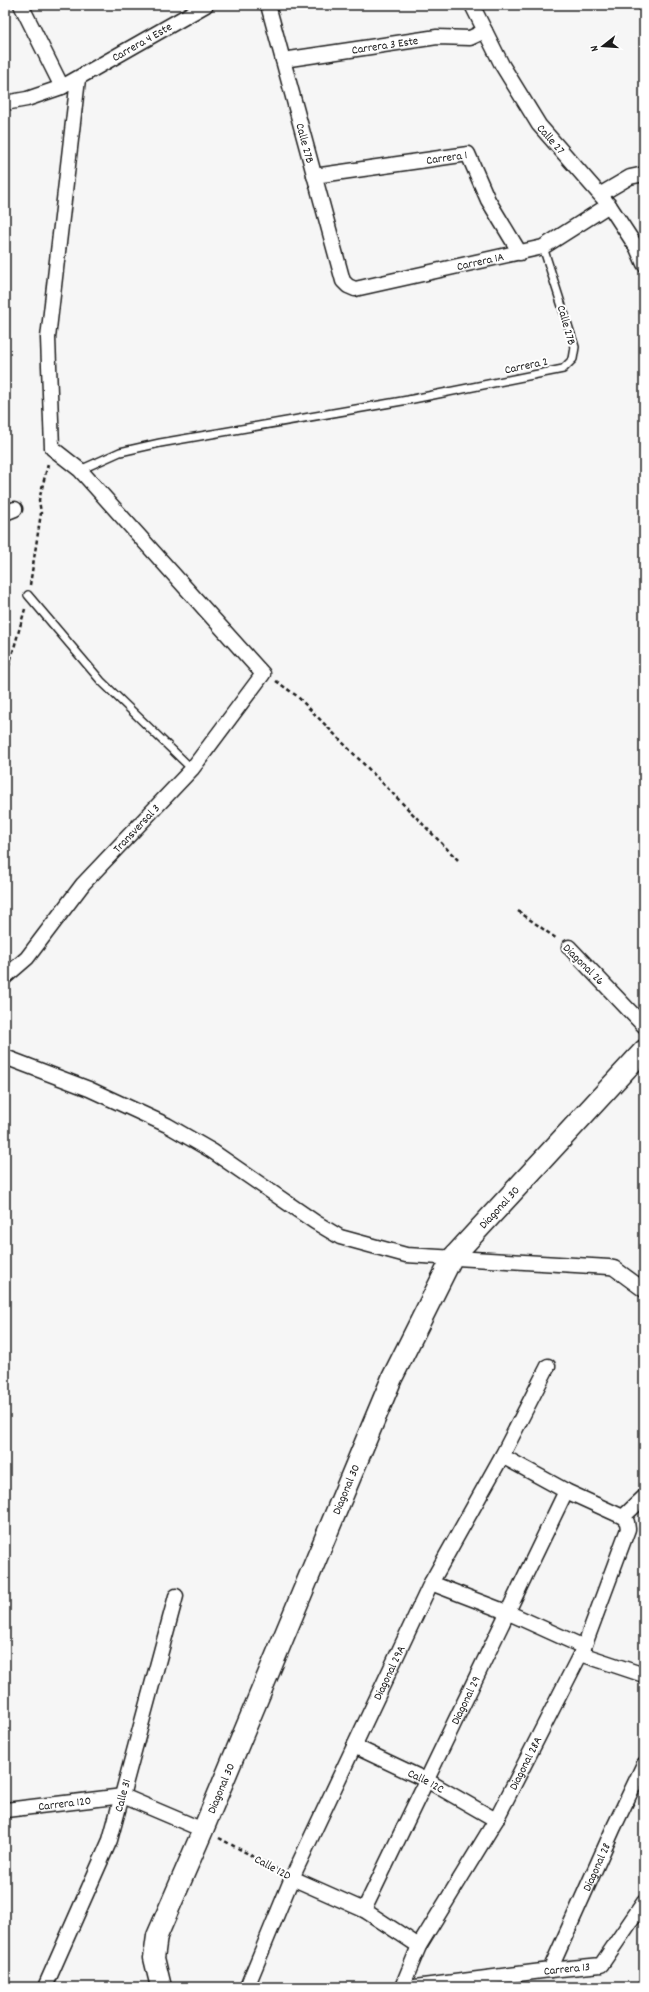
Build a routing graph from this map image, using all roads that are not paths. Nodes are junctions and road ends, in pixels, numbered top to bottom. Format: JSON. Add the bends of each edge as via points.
{"nodes":[{"id":1,"x":21,"y":5,"type":"edge"},
{"id":2,"x":206,"y":5,"type":"edge"},
{"id":3,"x":268,"y":5,"type":"edge"},
{"id":4,"x":472,"y":5,"type":"edge"},
{"id":5,"x":485,"y":31,"type":"junction"},
{"id":6,"x":283,"y":60,"type":"junction"},
{"id":7,"x":78,"y":79,"type":"junction"},
{"id":8,"x":62,"y":87,"type":"junction"},
{"id":9,"x":5,"y":103,"type":"edge"},
{"id":10,"x":644,"y":174,"type":"edge"},
{"id":11,"x":314,"y":176,"type":"junction"},
{"id":12,"x":605,"y":200,"type":"junction"},
{"id":13,"x":543,"y":247,"type":"junction"},
{"id":14,"x":520,"y":253,"type":"junction"},
{"id":15,"x":644,"y":264,"type":"edge"},
{"id":16,"x":343,"y":281,"type":"joint"},
{"id":17,"x":573,"y":359,"type":"joint"},
{"id":18,"x":80,"y":470,"type":"junction"},
{"id":19,"x":28,"y":595,"type":"road end"},
{"id":20,"x":192,"y":769,"type":"junction"},
{"id":21,"x":569,"y":947,"type":"road end"},
{"id":22,"x":5,"y":977,"type":"edge"},
{"id":23,"x":644,"y":1026,"type":"edge"},
{"id":24,"x":644,"y":1050,"type":"edge"},
{"id":25,"x":5,"y":1057,"type":"edge"},
{"id":26,"x":452,"y":1258,"type":"junction"},
{"id":27,"x":644,"y":1290,"type":"edge"},
{"id":28,"x":548,"y":1366,"type":"dead end"},
{"id":29,"x":502,"y":1456,"type":"junction"},
{"id":30,"x":566,"y":1491,"type":"junction"},
{"id":31,"x":644,"y":1497,"type":"edge"},
{"id":32,"x":625,"y":1523,"type":"junction"},
{"id":33,"x":431,"y":1583,"type":"junction"},
{"id":34,"x":176,"y":1596,"type":"dead end"},
{"id":35,"x":509,"y":1613,"type":"junction"},
{"id":36,"x":583,"y":1650,"type":"junction"},
{"id":37,"x":644,"y":1675,"type":"edge"},
{"id":38,"x":354,"y":1746,"type":"junction"},
{"id":39,"x":644,"y":1764,"type":"edge"},
{"id":40,"x":428,"y":1781,"type":"junction"},
{"id":41,"x":123,"y":1796,"type":"junction"},
{"id":42,"x":5,"y":1810,"type":"edge"},
{"id":43,"x":496,"y":1820,"type":"junction"},
{"id":44,"x":203,"y":1830,"type":"junction"},
{"id":45,"x":292,"y":1878,"type":"junction"},
{"id":46,"x":644,"y":1902,"type":"edge"},
{"id":47,"x":364,"y":1910,"type":"junction"},
{"id":48,"x":419,"y":1946,"type":"junction"},
{"id":49,"x":550,"y":1970,"type":"junction"},
{"id":50,"x":502,"y":1981,"type":"edge"},
{"id":51,"x":45,"y":1987,"type":"edge"},
{"id":52,"x":161,"y":1987,"type":"edge"},
{"id":53,"x":248,"y":1987,"type":"edge"},
{"id":54,"x":402,"y":1987,"type":"edge"},
{"id":55,"x":415,"y":1987,"type":"edge"}],
"edges":[{"from":1,"to":8,"type":"street"},
{"from":2,"to":7,"type":"street","name":"Carrera 4 Este"},
{"from":3,"to":6,"type":"street","name":"Calle 27B"},
{"from":4,"to":5,"type":"street","name":"Calle 27"},
{"from":5,"to":6,"type":"street","name":"Carrera 3 Este","via":[[470,38],[437,37]]},
{"from":5,"to":12,"type":"street","name":"Calle 27","via":[[516,90],[539,125]]},
{"from":6,"to":11,"type":"street","name":"Calle 27B"},
{"from":7,"to":8,"type":"street","name":"Carrera 4 Este"},
{"from":7,"to":18,"type":"street","via":[[48,338],[52,448]]},
{"from":8,"to":9,"type":"street","name":"Carrera 4 Este","via":[[27,99]]},
{"from":10,"to":12,"type":"street","name":"Carrera 1A","via":[[630,178]]},
{"from":11,"to":14,"type":"street","name":"Carrera 1","via":[[468,154],[488,200]]},
{"from":11,"to":16,"type":"street","name":"Calle 27B"},
{"from":12,"to":13,"type":"street","name":"Carrera 1A"},
{"from":12,"to":15,"type":"street","name":"Calle 27","via":[[637,248]]},
{"from":13,"to":14,"type":"street","name":"Carrera 1A"},
{"from":13,"to":17,"type":"lane","name":"Calle 27B","via":[[575,347]]},
{"from":14,"to":16,"type":"street","name":"Carrera 1A","via":[[355,289]]},
{"from":17,"to":18,"type":"lane","name":"Carrera 2","via":[[563,369],[120,452]]},
{"from":18,"to":20,"type":"street","name":"Transversal 3","via":[[263,674]]},
{"from":19,"to":20,"type":"lane","via":[[101,681]]},
{"from":20,"to":22,"type":"street","name":"Transversal 3","via":[[83,884],[27,958]]},
{"from":21,"to":23,"type":"street","name":"Diagonal 26"},
{"from":24,"to":26,"type":"street","name":"Diagonal 30"},
{"from":25,"to":26,"type":"street","via":[[89,1088],[167,1125],[212,1151],[340,1237],[406,1255]]},
{"from":26,"to":27,"type":"street","via":[[609,1266]]},
{"from":26,"to":44,"type":"street","name":"Diagonal 30","via":[[392,1378]]},
{"from":28,"to":29,"type":"street","name":"Diagonal 29A"},
{"from":29,"to":30,"type":"street"},
{"from":29,"to":33,"type":"street","name":"Diagonal 29A"},
{"from":30,"to":32,"type":"street"},
{"from":30,"to":35,"type":"street","name":"Diagonal 29"},
{"from":31,"to":32,"type":"street"},
{"from":32,"to":36,"type":"street","name":"Diagonal 28A"},
{"from":33,"to":35,"type":"street"},
{"from":33,"to":38,"type":"street","name":"Diagonal 29A"},
{"from":34,"to":41,"type":"street","name":"Calle 31"},
{"from":35,"to":36,"type":"street"},
{"from":35,"to":40,"type":"street","name":"Diagonal 29"},
{"from":36,"to":37,"type":"street"},
{"from":36,"to":43,"type":"street","name":"Diagonal 28A"},
{"from":38,"to":40,"type":"street","name":"Calle 12C"},
{"from":38,"to":45,"type":"street","name":"Diagonal 29A"},
{"from":39,"to":49,"type":"street","name":"Diagonal 28"},
{"from":40,"to":43,"type":"street","name":"Calle 12C"},
{"from":40,"to":47,"type":"street","name":"Diagonal 29"},
{"from":41,"to":42,"type":"street","name":"Carrera 120"},
{"from":41,"to":44,"type":"street"},
{"from":41,"to":51,"type":"street","name":"Calle 31","via":[[110,1840]]},
{"from":43,"to":48,"type":"street","name":"Diagonal 28A"},
{"from":44,"to":52,"type":"street","name":"Diagonal 30","via":[[157,1936],[154,1958]]},
{"from":45,"to":47,"type":"street","name":"Calle 12D"},
{"from":45,"to":53,"type":"street","name":"Diagonal 29A"},
{"from":46,"to":49,"type":"street","name":"Carrera 13","via":[[600,1965]]},
{"from":47,"to":48,"type":"street","name":"Calle 12D"},
{"from":48,"to":54,"type":"street","name":"Diagonal 28A"},
{"from":49,"to":50,"type":"street","name":"Carrera 13"},
{"from":50,"to":55,"type":"street","name":"Carrera 13"}]}
